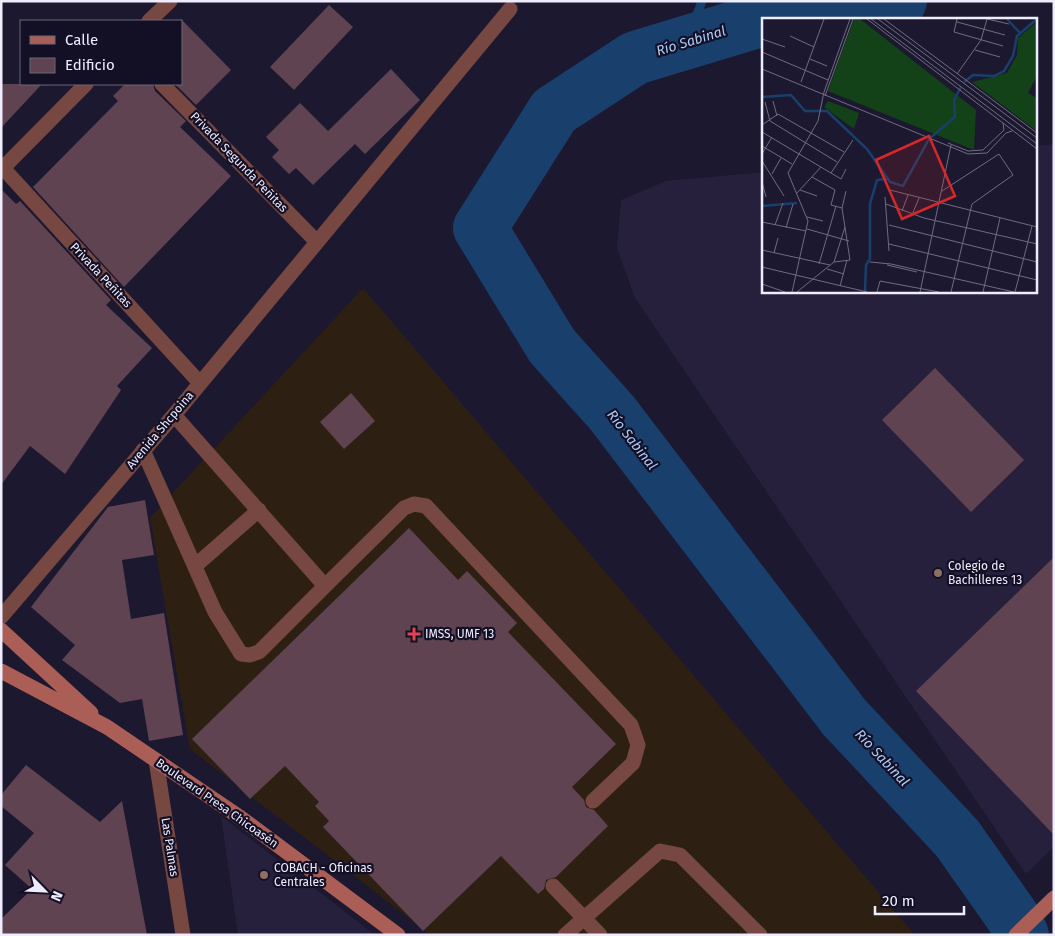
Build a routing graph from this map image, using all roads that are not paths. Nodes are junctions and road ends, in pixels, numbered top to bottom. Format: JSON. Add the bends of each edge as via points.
{"nodes":[{"id":1,"x":170,"y":1,"type":"edge"},
{"id":2,"x":510,"y":9,"type":"dead end"},
{"id":3,"x":150,"y":20,"type":"edge"},
{"id":4,"x":85,"y":85,"type":"edge"},
{"id":5,"x":163,"y":85,"type":"edge"},
{"id":6,"x":2,"y":169,"type":"edge"},
{"id":7,"x":316,"y":241,"type":"junction"},
{"id":8,"x":199,"y":382,"type":"junction"},
{"id":9,"x":174,"y":415,"type":"junction"},
{"id":10,"x":144,"y":450,"type":"junction"},
{"id":11,"x":259,"y":510,"type":"junction"},
{"id":12,"x":196,"y":566,"type":"junction"},
{"id":13,"x":326,"y":586,"type":"junction"},
{"id":14,"x":1,"y":617,"type":"edge"},
{"id":15,"x":1,"y":630,"type":"edge"},
{"id":16,"x":1,"y":671,"type":"edge"},
{"id":17,"x":107,"y":727,"type":"junction"},
{"id":18,"x":156,"y":760,"type":"junction"},
{"id":19,"x":593,"y":801,"type":"dead end"},
{"id":20,"x":553,"y":886,"type":"dead end"},
{"id":21,"x":1054,"y":898,"type":"edge"},
{"id":22,"x":584,"y":918,"type":"junction"},
{"id":23,"x":183,"y":935,"type":"edge"},
{"id":24,"x":398,"y":935,"type":"edge"},
{"id":25,"x":564,"y":935,"type":"edge"},
{"id":26,"x":600,"y":935,"type":"edge"},
{"id":27,"x":760,"y":935,"type":"edge"},
{"id":28,"x":1016,"y":935,"type":"edge"}],
"edges":[{"from":1,"to":3,"type":"street"},
{"from":2,"to":7,"type":"street","name":"Avenida Shcpoina"},
{"from":4,"to":6,"type":"street"},
{"from":5,"to":7,"type":"street","name":"Privada Segunda Peñitas"},
{"from":6,"to":8,"type":"street","name":"Privada Peñitas"},
{"from":7,"to":8,"type":"street","name":"Avenida Shcpoina"},
{"from":8,"to":9,"type":"street","name":"Avenida Shcpoina"},
{"from":9,"to":10,"type":"street","name":"Avenida Shcpoina"},
{"from":9,"to":11,"type":"street"},
{"from":10,"to":12,"type":"street"},
{"from":10,"to":14,"type":"street","name":"Avenida Shcpoina"},
{"from":11,"to":12,"type":"street"},
{"from":11,"to":13,"type":"street"},
{"from":12,"to":13,"type":"street","via":[[215,612],[241,654],[260,652]]},
{"from":13,"to":19,"type":"street","via":[[404,508],[414,504],[426,506],[631,725],[638,745],[633,763]]},
{"from":15,"to":17,"type":"main road","name":"Boulevard Presa Chicoasén"},
{"from":16,"to":17,"type":"main road","name":"Boulevard Presa Chicoasén"},
{"from":17,"to":18,"type":"main road","name":"Boulevard Presa Chicoasén"},
{"from":18,"to":23,"type":"street","name":"Las Palmas"},
{"from":18,"to":24,"type":"main road","name":"Boulevard Presa Chicoasén","via":[[241,818]]},
{"from":20,"to":22,"type":"street"},
{"from":21,"to":28,"type":"main road"},
{"from":22,"to":25,"type":"street"},
{"from":22,"to":26,"type":"street"},
{"from":22,"to":27,"type":"street","via":[[660,851],[670,851],[680,854]]}]}
